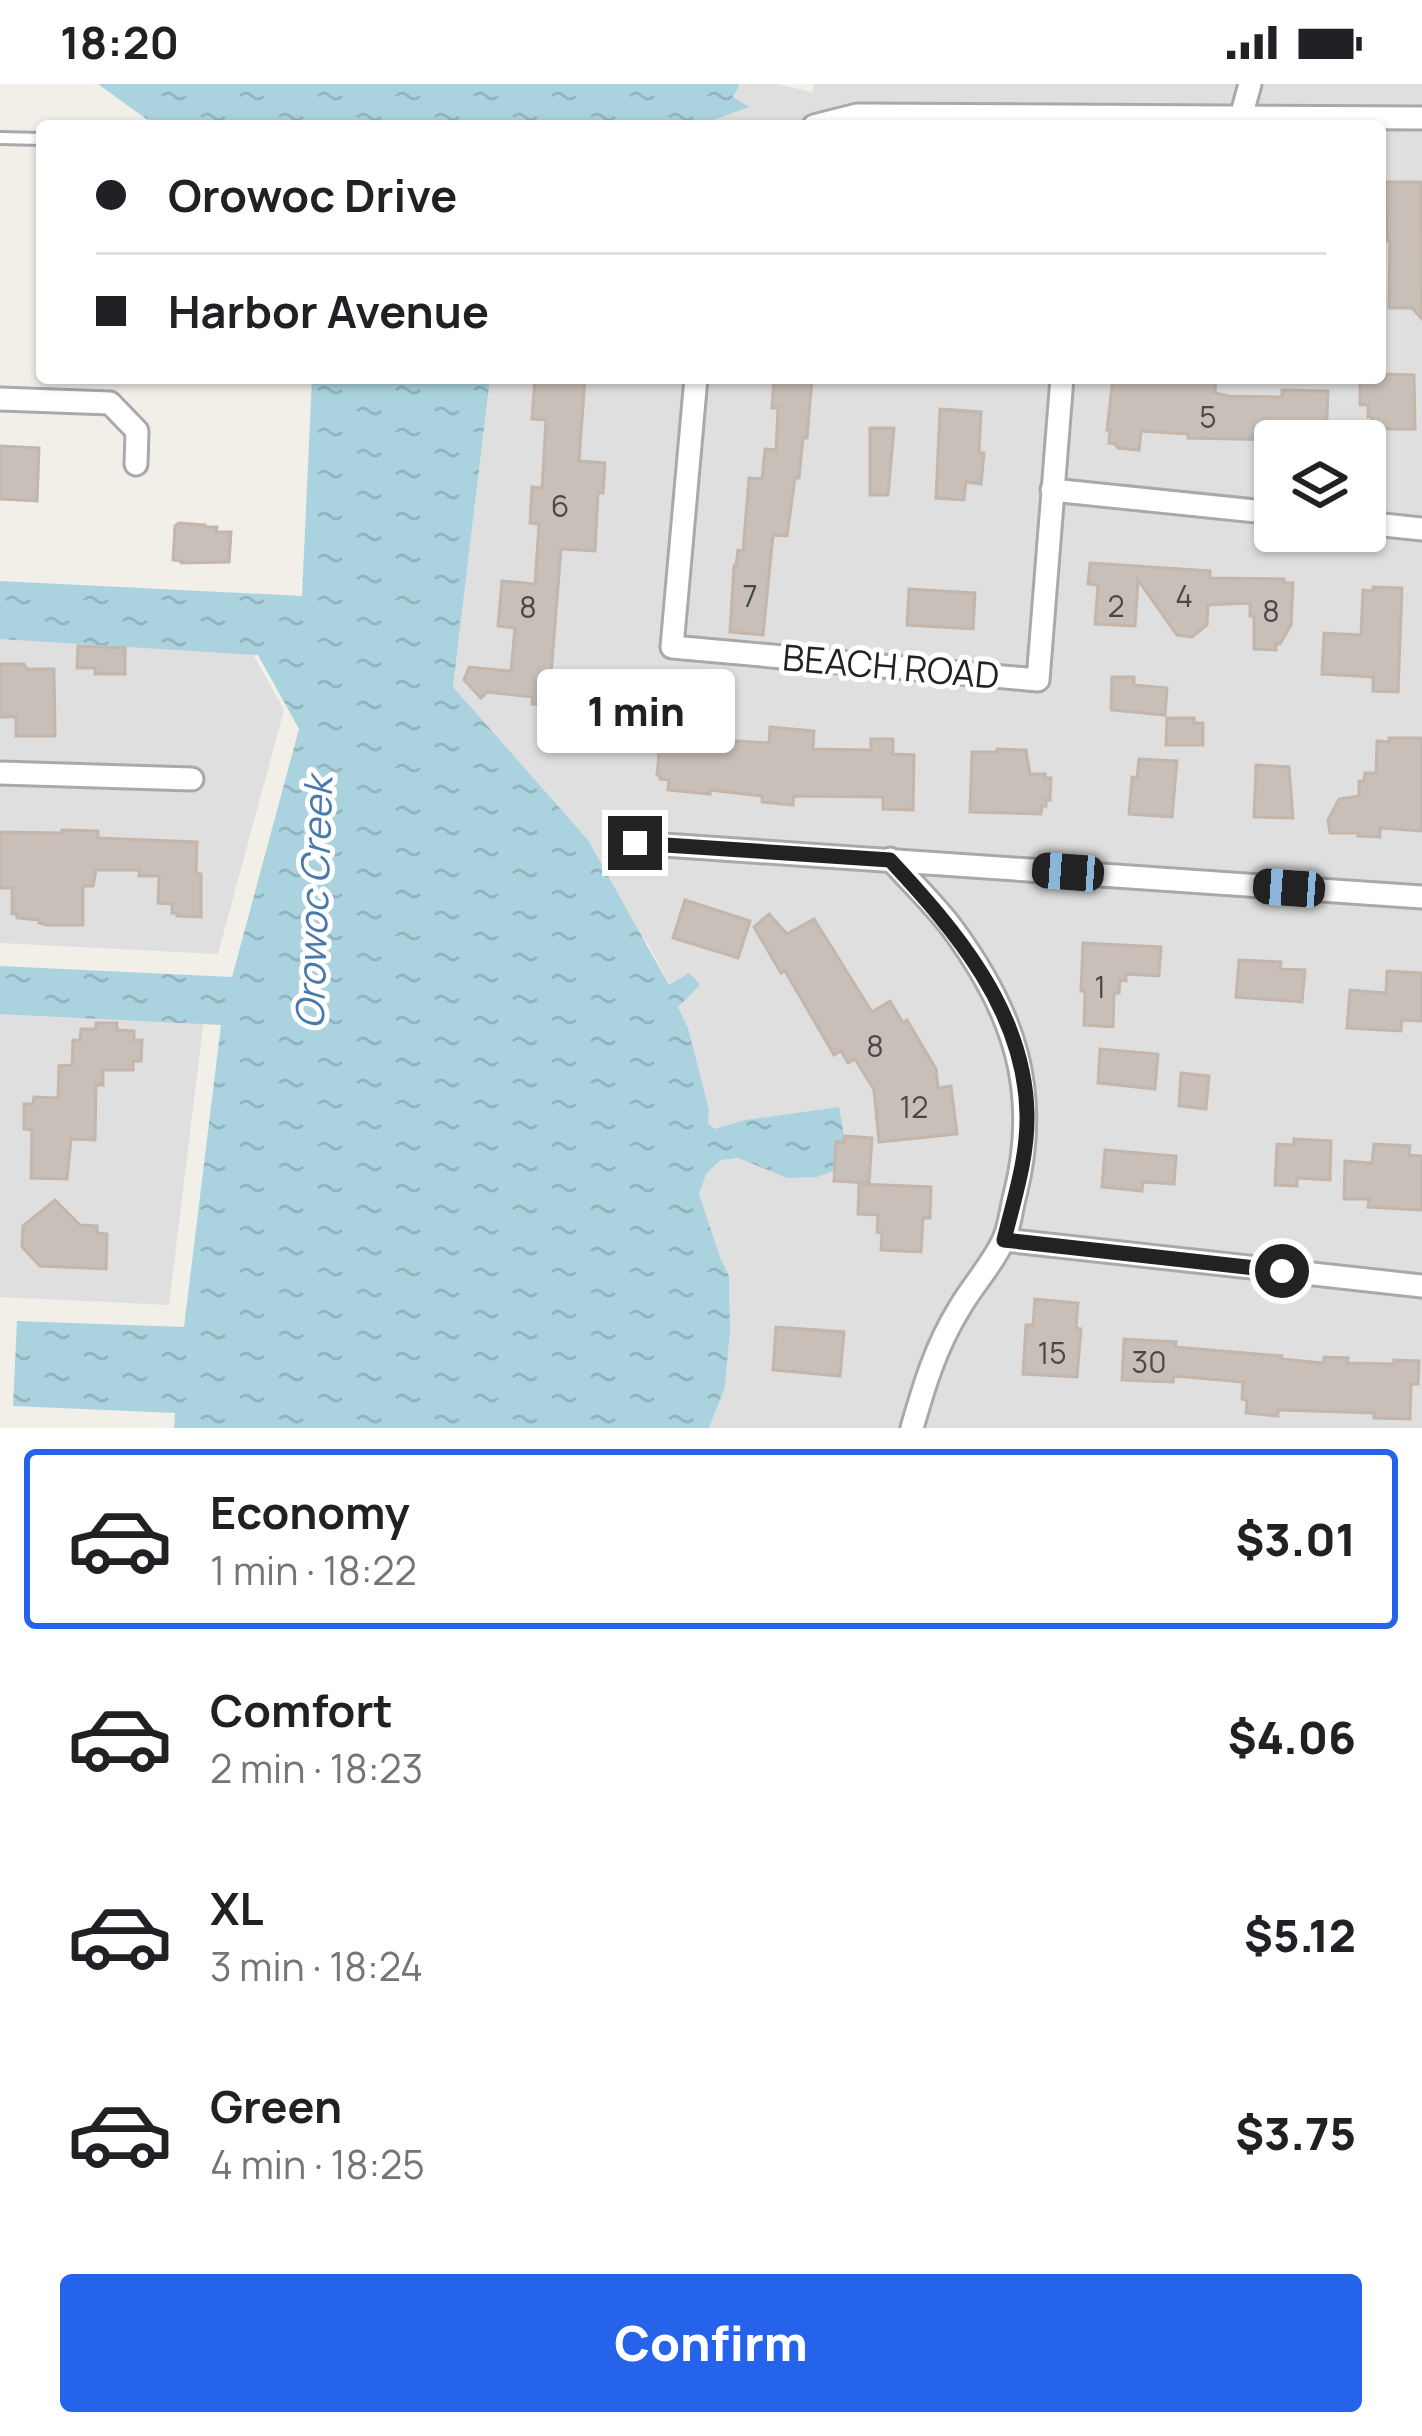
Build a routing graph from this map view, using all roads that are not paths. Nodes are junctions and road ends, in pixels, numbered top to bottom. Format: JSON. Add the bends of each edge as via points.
{"nodes":[{"id":1,"x":1250,"y":84,"type":"edge"},
{"id":2,"x":1241,"y":117,"type":"junction"},
{"id":3,"x":1422,"y":118,"type":"edge"},
{"id":4,"x":837,"y":120,"type":"edge"},
{"id":5,"x":1021,"y":120,"type":"edge"},
{"id":6,"x":1148,"y":120,"type":"edge"},
{"id":7,"x":0,"y":138,"type":"edge"},
{"id":8,"x":36,"y":139,"type":"edge"},
{"id":9,"x":695,"y":384,"type":"edge"},
{"id":10,"x":1061,"y":384,"type":"edge"},
{"id":11,"x":0,"y":400,"type":"edge"},
{"id":12,"x":136,"y":464,"type":"dead end"},
{"id":13,"x":1052,"y":490,"type":"junction"},
{"id":14,"x":1254,"y":512,"type":"edge"},
{"id":15,"x":1386,"y":525,"type":"edge"},
{"id":16,"x":1422,"y":529,"type":"edge"},
{"id":17,"x":0,"y":773,"type":"edge"},
{"id":18,"x":192,"y":779,"type":"dead end"},
{"id":19,"x":635,"y":843,"type":"dead end"},
{"id":20,"x":890,"y":860,"type":"junction"},
{"id":21,"x":1422,"y":897,"type":"edge"},
{"id":22,"x":1004,"y":1240,"type":"junction"},
{"id":23,"x":1422,"y":1286,"type":"edge"},
{"id":24,"x":912,"y":1428,"type":"edge"}],
"edges":[{"from":1,"to":2,"type":"street"},
{"from":2,"to":3,"type":"street"},
{"from":2,"to":6,"type":"street"},
{"from":4,"to":5,"type":"street"},
{"from":7,"to":8,"type":"lane"},
{"from":9,"to":13,"type":"street","name":"BEACH ROAD","via":[[672,646],[1037,680]]},
{"from":10,"to":13,"type":"street"},
{"from":11,"to":12,"type":"street","via":[[110,403],[136,431]]},
{"from":13,"to":14,"type":"street"},
{"from":15,"to":16,"type":"street"},
{"from":17,"to":18,"type":"street"},
{"from":19,"to":20,"type":"street"},
{"from":20,"to":21,"type":"street"},
{"from":20,"to":22,"type":"street","via":[[987,980],[1020,1065],[1027,1113]]},
{"from":22,"to":23,"type":"street"},
{"from":22,"to":24,"type":"street","via":[[928,1370]]}]}
